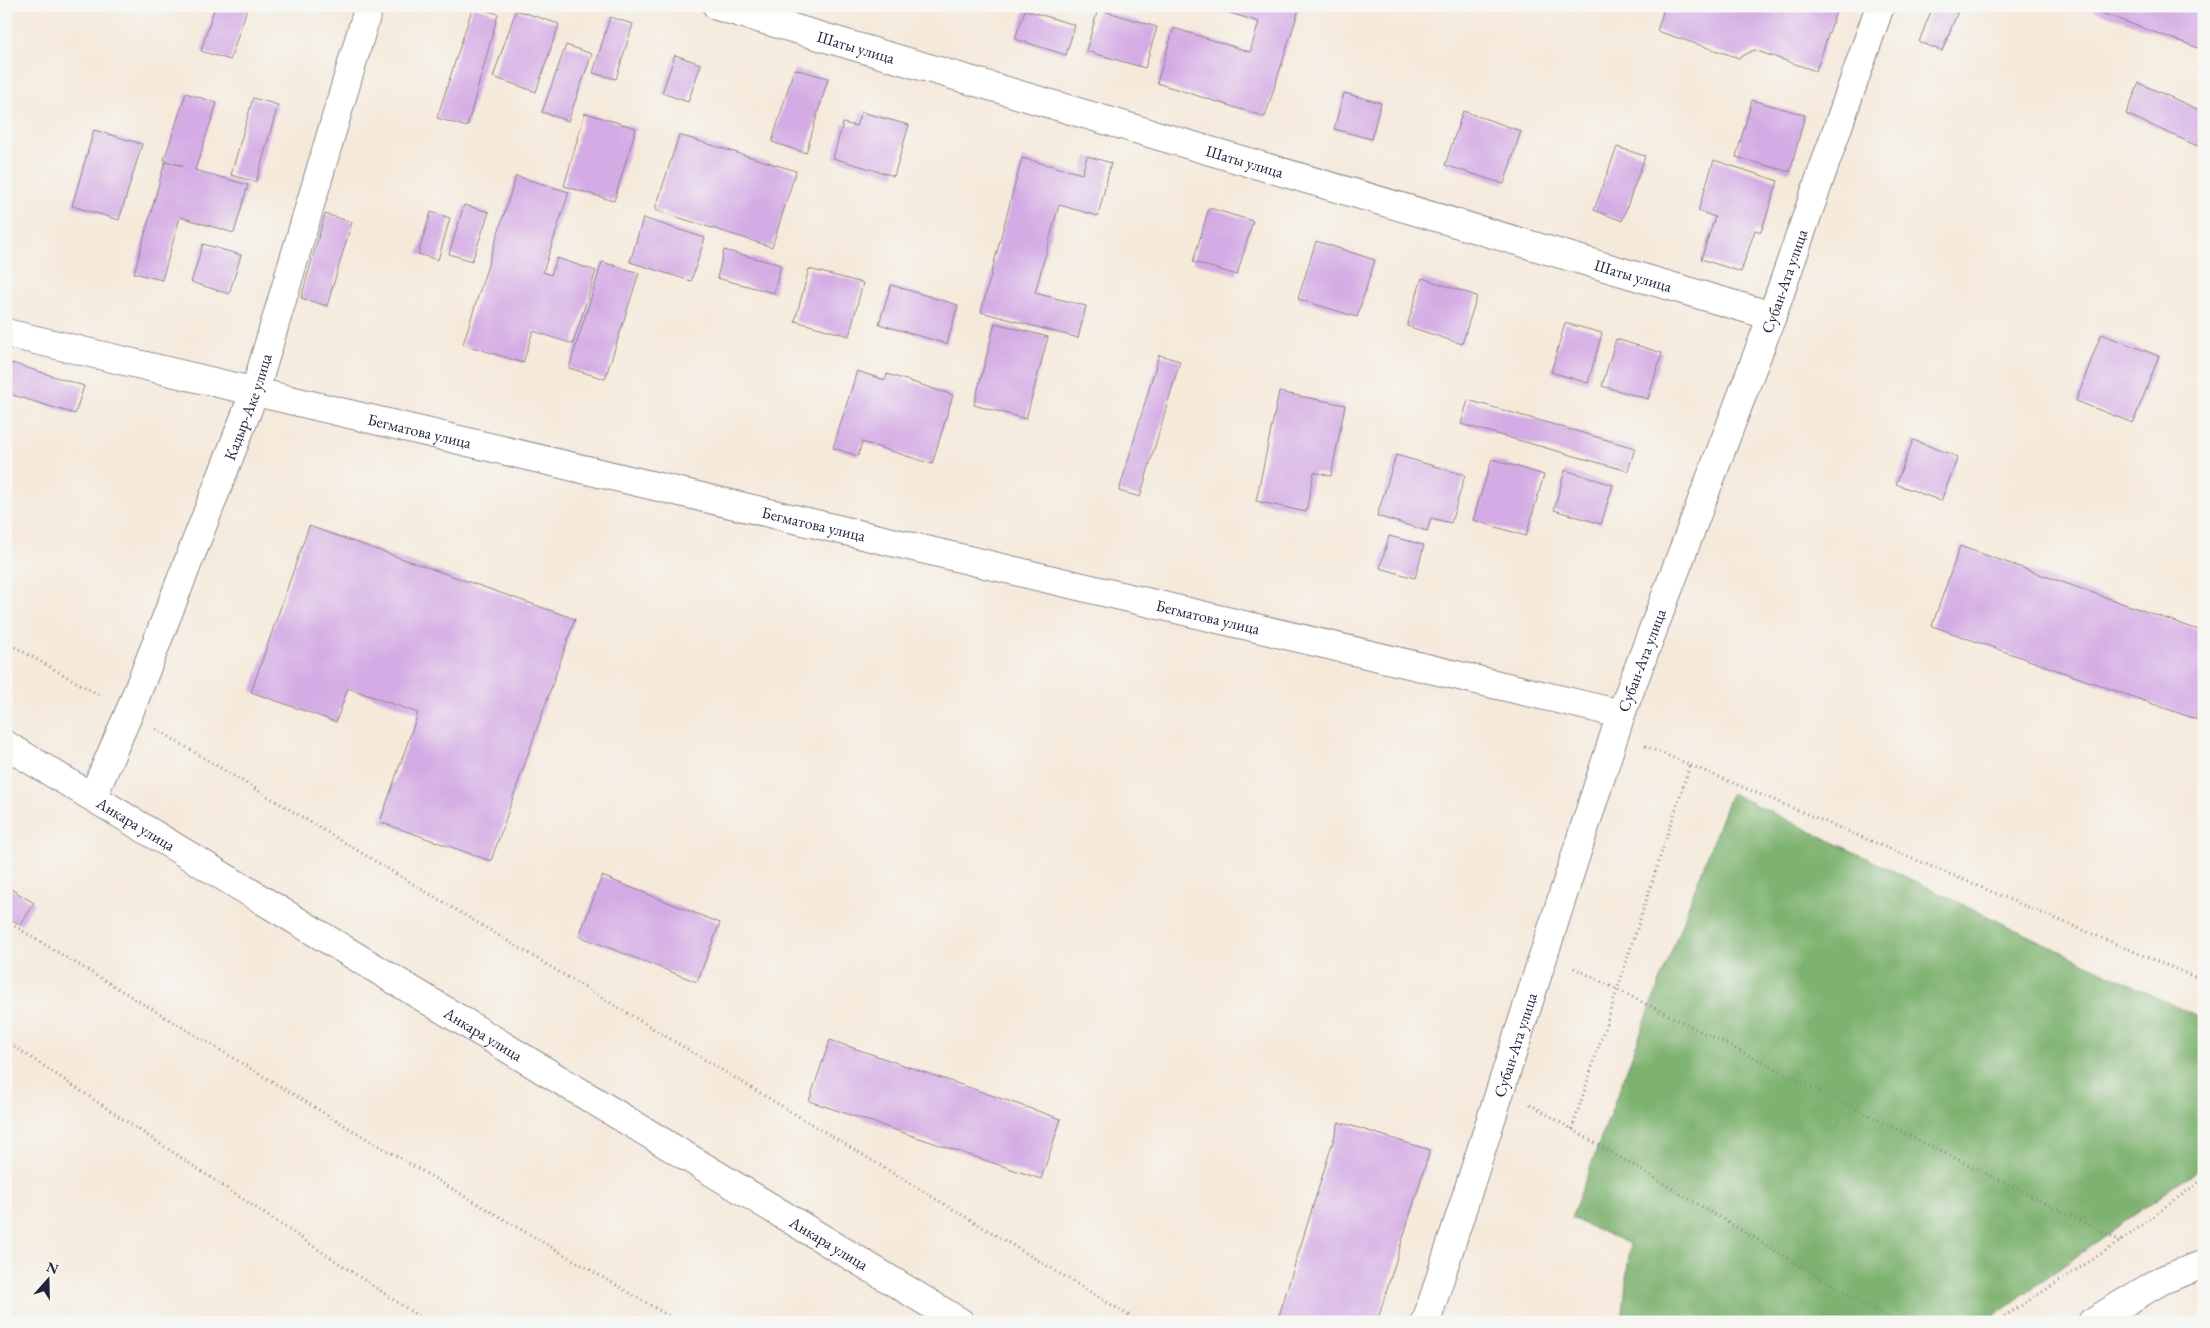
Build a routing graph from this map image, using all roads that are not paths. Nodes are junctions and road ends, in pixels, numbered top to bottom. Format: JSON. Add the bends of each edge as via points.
{"nodes":[{"id":1,"x":369,"y":6,"type":"edge"},
{"id":2,"x":717,"y":6,"type":"edge"},
{"id":3,"x":1880,"y":6,"type":"edge"},
{"id":4,"x":1772,"y":316,"type":"junction"},
{"id":5,"x":6,"y":333,"type":"edge"},
{"id":6,"x":255,"y":391,"type":"junction"},
{"id":7,"x":1618,"y":724,"type":"junction"},
{"id":8,"x":6,"y":745,"type":"edge"},
{"id":9,"x":93,"y":796,"type":"junction"},
{"id":10,"x":2204,"y":1264,"type":"edge"},
{"id":11,"x":960,"y":1322,"type":"edge"},
{"id":12,"x":1426,"y":1322,"type":"edge"},
{"id":13,"x":2092,"y":1322,"type":"edge"}],
"edges":[{"from":1,"to":6,"type":"street","name":"Кадыр-Аке улица"},
{"from":2,"to":4,"type":"street","name":"Шаты улица"},
{"from":3,"to":4,"type":"street","name":"Субан-Ата улица"},
{"from":4,"to":7,"type":"street","name":"Субан-Ата улица"},
{"from":5,"to":6,"type":"street","name":"Бегматова улица"},
{"from":6,"to":7,"type":"street","name":"Бегматова улица"},
{"from":6,"to":9,"type":"street","name":"Кадыр-Аке улица","via":[[129,713]]},
{"from":7,"to":12,"type":"street","name":"Субан-Ата улица"},
{"from":8,"to":9,"type":"street","name":"Анкара улица"},
{"from":9,"to":11,"type":"street","name":"Анкара улица"},
{"from":10,"to":13,"type":"street","via":[[2162,1280]]}]}
